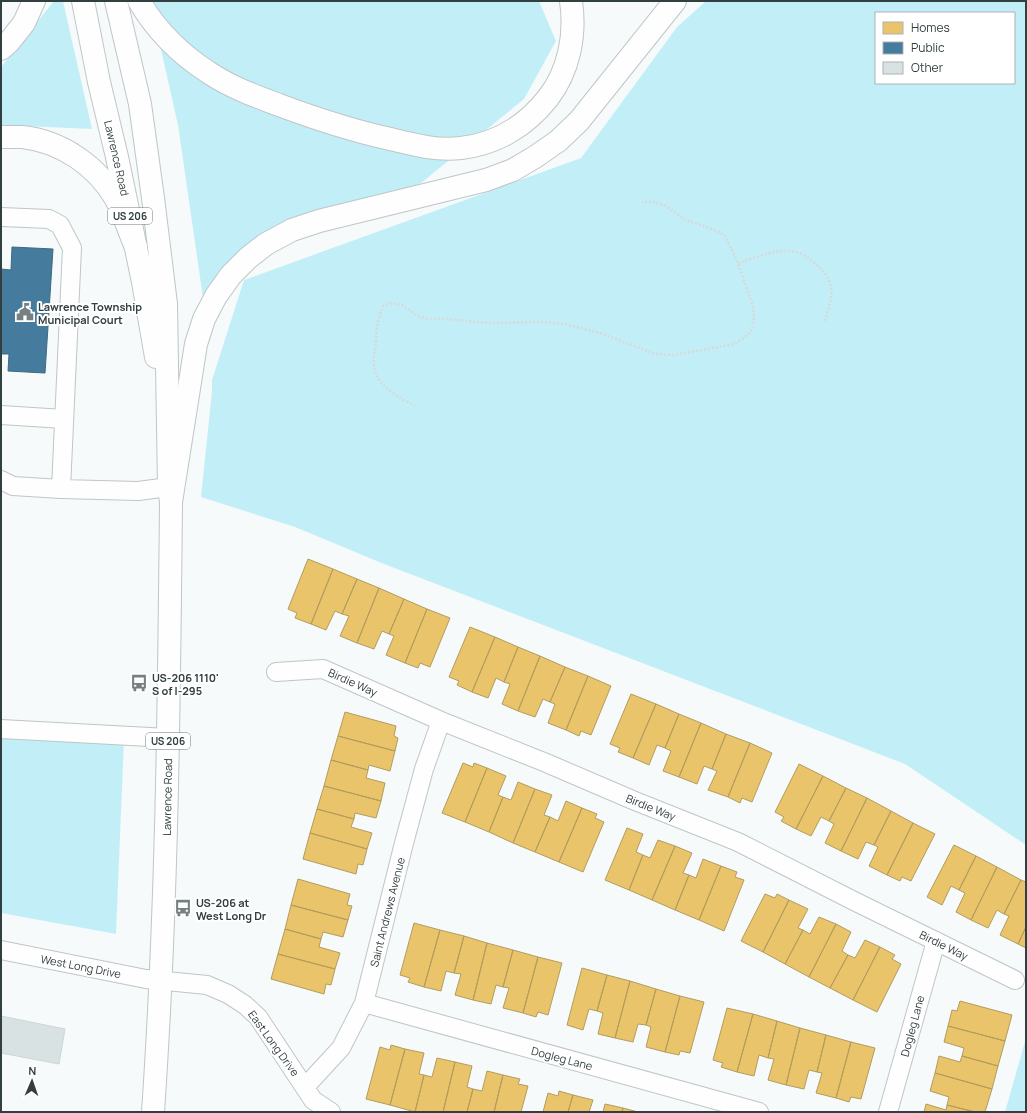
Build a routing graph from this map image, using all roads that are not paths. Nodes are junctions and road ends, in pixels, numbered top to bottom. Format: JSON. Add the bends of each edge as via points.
{"nodes":[{"id":1,"x":34,"y":1,"type":"edge"},
{"id":2,"x":83,"y":1,"type":"edge"},
{"id":3,"x":116,"y":1,"type":"edge"},
{"id":4,"x":139,"y":1,"type":"edge"},
{"id":5,"x":571,"y":1,"type":"edge"},
{"id":6,"x":675,"y":1,"type":"edge"},
{"id":7,"x":1,"y":49,"type":"edge"},
{"id":8,"x":1,"y":137,"type":"edge"},
{"id":9,"x":1,"y":217,"type":"edge"},
{"id":10,"x":136,"y":247,"type":"junction"},
{"id":11,"x":1,"y":415,"type":"edge"},
{"id":12,"x":64,"y":419,"type":"junction"},
{"id":13,"x":169,"y":433,"type":"junction"},
{"id":14,"x":1,"y":480,"type":"edge"},
{"id":15,"x":61,"y":489,"type":"junction"},
{"id":16,"x":170,"y":495,"type":"junction"},
{"id":17,"x":276,"y":672,"type":"dead end"},
{"id":18,"x":441,"y":721,"type":"junction"},
{"id":19,"x":1,"y":729,"type":"edge"},
{"id":20,"x":168,"y":738,"type":"junction"},
{"id":21,"x":936,"y":941,"type":"junction"},
{"id":22,"x":1,"y":950,"type":"edge"},
{"id":23,"x":160,"y":980,"type":"junction"},
{"id":24,"x":1015,"y":980,"type":"dead end"},
{"id":25,"x":364,"y":1003,"type":"junction"},
{"id":26,"x":305,"y":1087,"type":"junction"},
{"id":27,"x":153,"y":1112,"type":"edge"},
{"id":28,"x":331,"y":1112,"type":"edge"},
{"id":29,"x":759,"y":1112,"type":"edge"},
{"id":30,"x":888,"y":1112,"type":"edge"}],
"edges":[{"from":1,"to":7,"type":"main road","via":[[24,24]]},
{"from":2,"to":10,"type":"main road","name":"Lawrence Road","number":"US 206"},
{"from":3,"to":13,"type":"main road","name":"Lawrence Road","number":"US 206","via":[[140,104],[157,228],[166,304]]},
{"from":4,"to":5,"type":"main road","via":[[178,50],[208,72],[238,88],[311,117],[356,131],[418,146],[446,149],[478,145],[497,138],[515,129],[540,108],[556,87],[570,50],[573,30]]},
{"from":6,"to":16,"type":"main road","via":[[579,121],[535,158],[486,180],[292,230],[266,244],[248,258],[231,275],[204,319],[196,344]]},
{"from":8,"to":10,"type":"main road","via":[[23,137],[46,142],[84,162],[103,180],[116,200]]},
{"from":9,"to":12,"type":"street","via":[[49,219],[60,225],[72,248]]},
{"from":10,"to":13,"type":"main road","name":"Lawrence Road","number":"US 206"},
{"from":11,"to":12,"type":"street"},
{"from":12,"to":15,"type":"street"},
{"from":13,"to":16,"type":"main road","name":"Lawrence Road","number":"US 206"},
{"from":14,"to":15,"type":"street","via":[[13,486]]},
{"from":15,"to":16,"type":"street","via":[[138,491]]},
{"from":16,"to":20,"type":"main road","name":"Lawrence Road","number":"US 206"},
{"from":17,"to":18,"type":"street","name":"Birdie Way","via":[[323,669]]},
{"from":18,"to":21,"type":"street","name":"Birdie Way","via":[[738,842]]},
{"from":18,"to":25,"type":"street","name":"Saint Andrews Avenue","via":[[424,769]]},
{"from":19,"to":20,"type":"street"},
{"from":20,"to":23,"type":"main road","name":"Lawrence Road","number":"US 206","via":[[166,868]]},
{"from":21,"to":24,"type":"street","name":"Birdie Way"},
{"from":21,"to":30,"type":"street","name":"Dogleg Lane"},
{"from":22,"to":23,"type":"street","name":"West Long Drive"},
{"from":23,"to":26,"type":"street","name":"East Long Drive","via":[[207,985],[245,1005],[258,1018]]},
{"from":23,"to":27,"type":"main road","name":"Lawrence Road","number":"US 206"},
{"from":25,"to":26,"type":"street","name":"Saint Andrews Avenue","via":[[341,1048]]},
{"from":25,"to":29,"type":"street","name":"Dogleg Lane"},
{"from":26,"to":28,"type":"street","name":"East Long Drive","via":[[313,1100]]}]}
